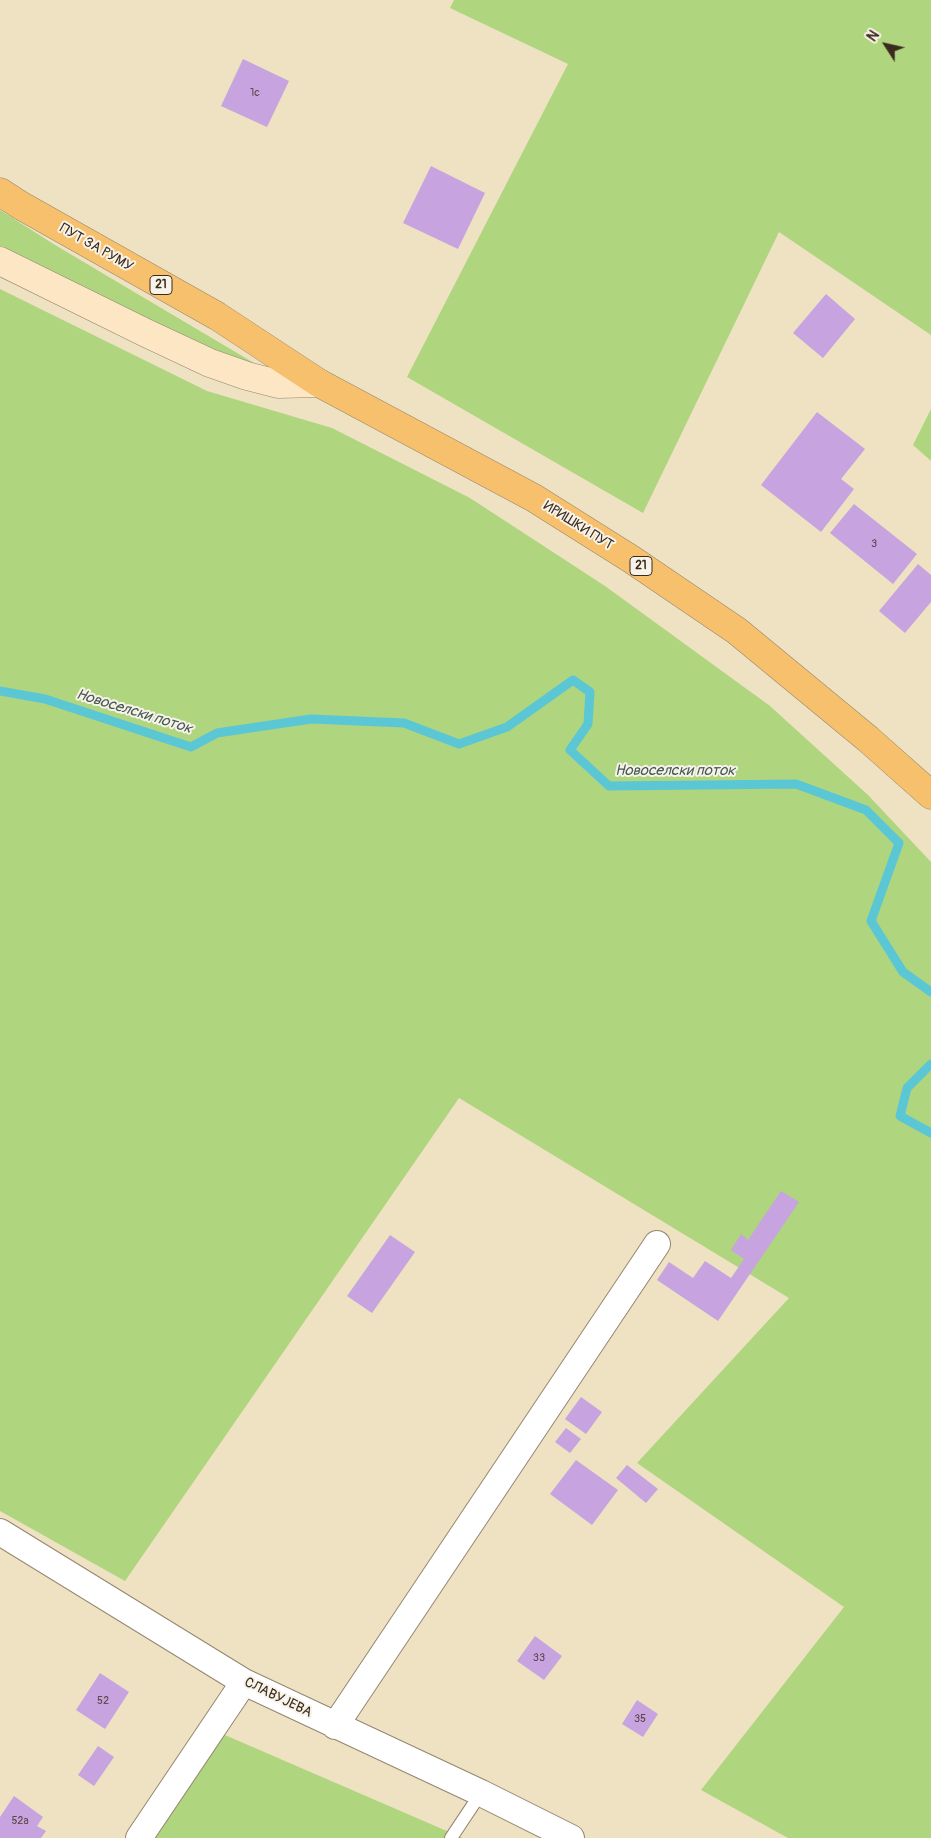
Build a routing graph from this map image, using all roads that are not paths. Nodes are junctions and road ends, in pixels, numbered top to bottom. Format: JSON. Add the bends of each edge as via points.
{"nodes":[{"id":1,"x":0,"y":192,"type":"edge"},
{"id":2,"x":0,"y":261,"type":"edge"},
{"id":3,"x":320,"y":383,"type":"junction"},
{"id":4,"x":931,"y":795,"type":"edge"},
{"id":5,"x":657,"y":1244,"type":"dead end"},
{"id":6,"x":0,"y":1532,"type":"edge"},
{"id":7,"x":244,"y":1682,"type":"junction"},
{"id":8,"x":334,"y":1726,"type":"junction"},
{"id":9,"x":481,"y":1793,"type":"junction"},
{"id":10,"x":139,"y":1838,"type":"edge"},
{"id":11,"x":451,"y":1838,"type":"edge"},
{"id":12,"x":571,"y":1838,"type":"edge"}],
"edges":[{"from":1,"to":3,"type":"main road","name":"ПУТ ЗА РУМУ","number":"21","via":[[217,316]]},
{"from":2,"to":3,"type":"main road","via":[[210,362],[278,384]]},
{"from":3,"to":4,"type":"main road","name":"ИРИШКИ ПУТ","number":"21","via":[[534,498],[631,559],[737,631]]},
{"from":5,"to":8,"type":"street"},
{"from":6,"to":7,"type":"street","name":"СЛАВУЈЕВА"},
{"from":7,"to":8,"type":"street","name":"СЛАВУЈЕВА"},
{"from":7,"to":10,"type":"street"},
{"from":8,"to":9,"type":"street","name":"СЛАВУЈЕВА"},
{"from":9,"to":11,"type":"lane"},
{"from":9,"to":12,"type":"street","name":"СЛАВУЈЕВА"}]}
